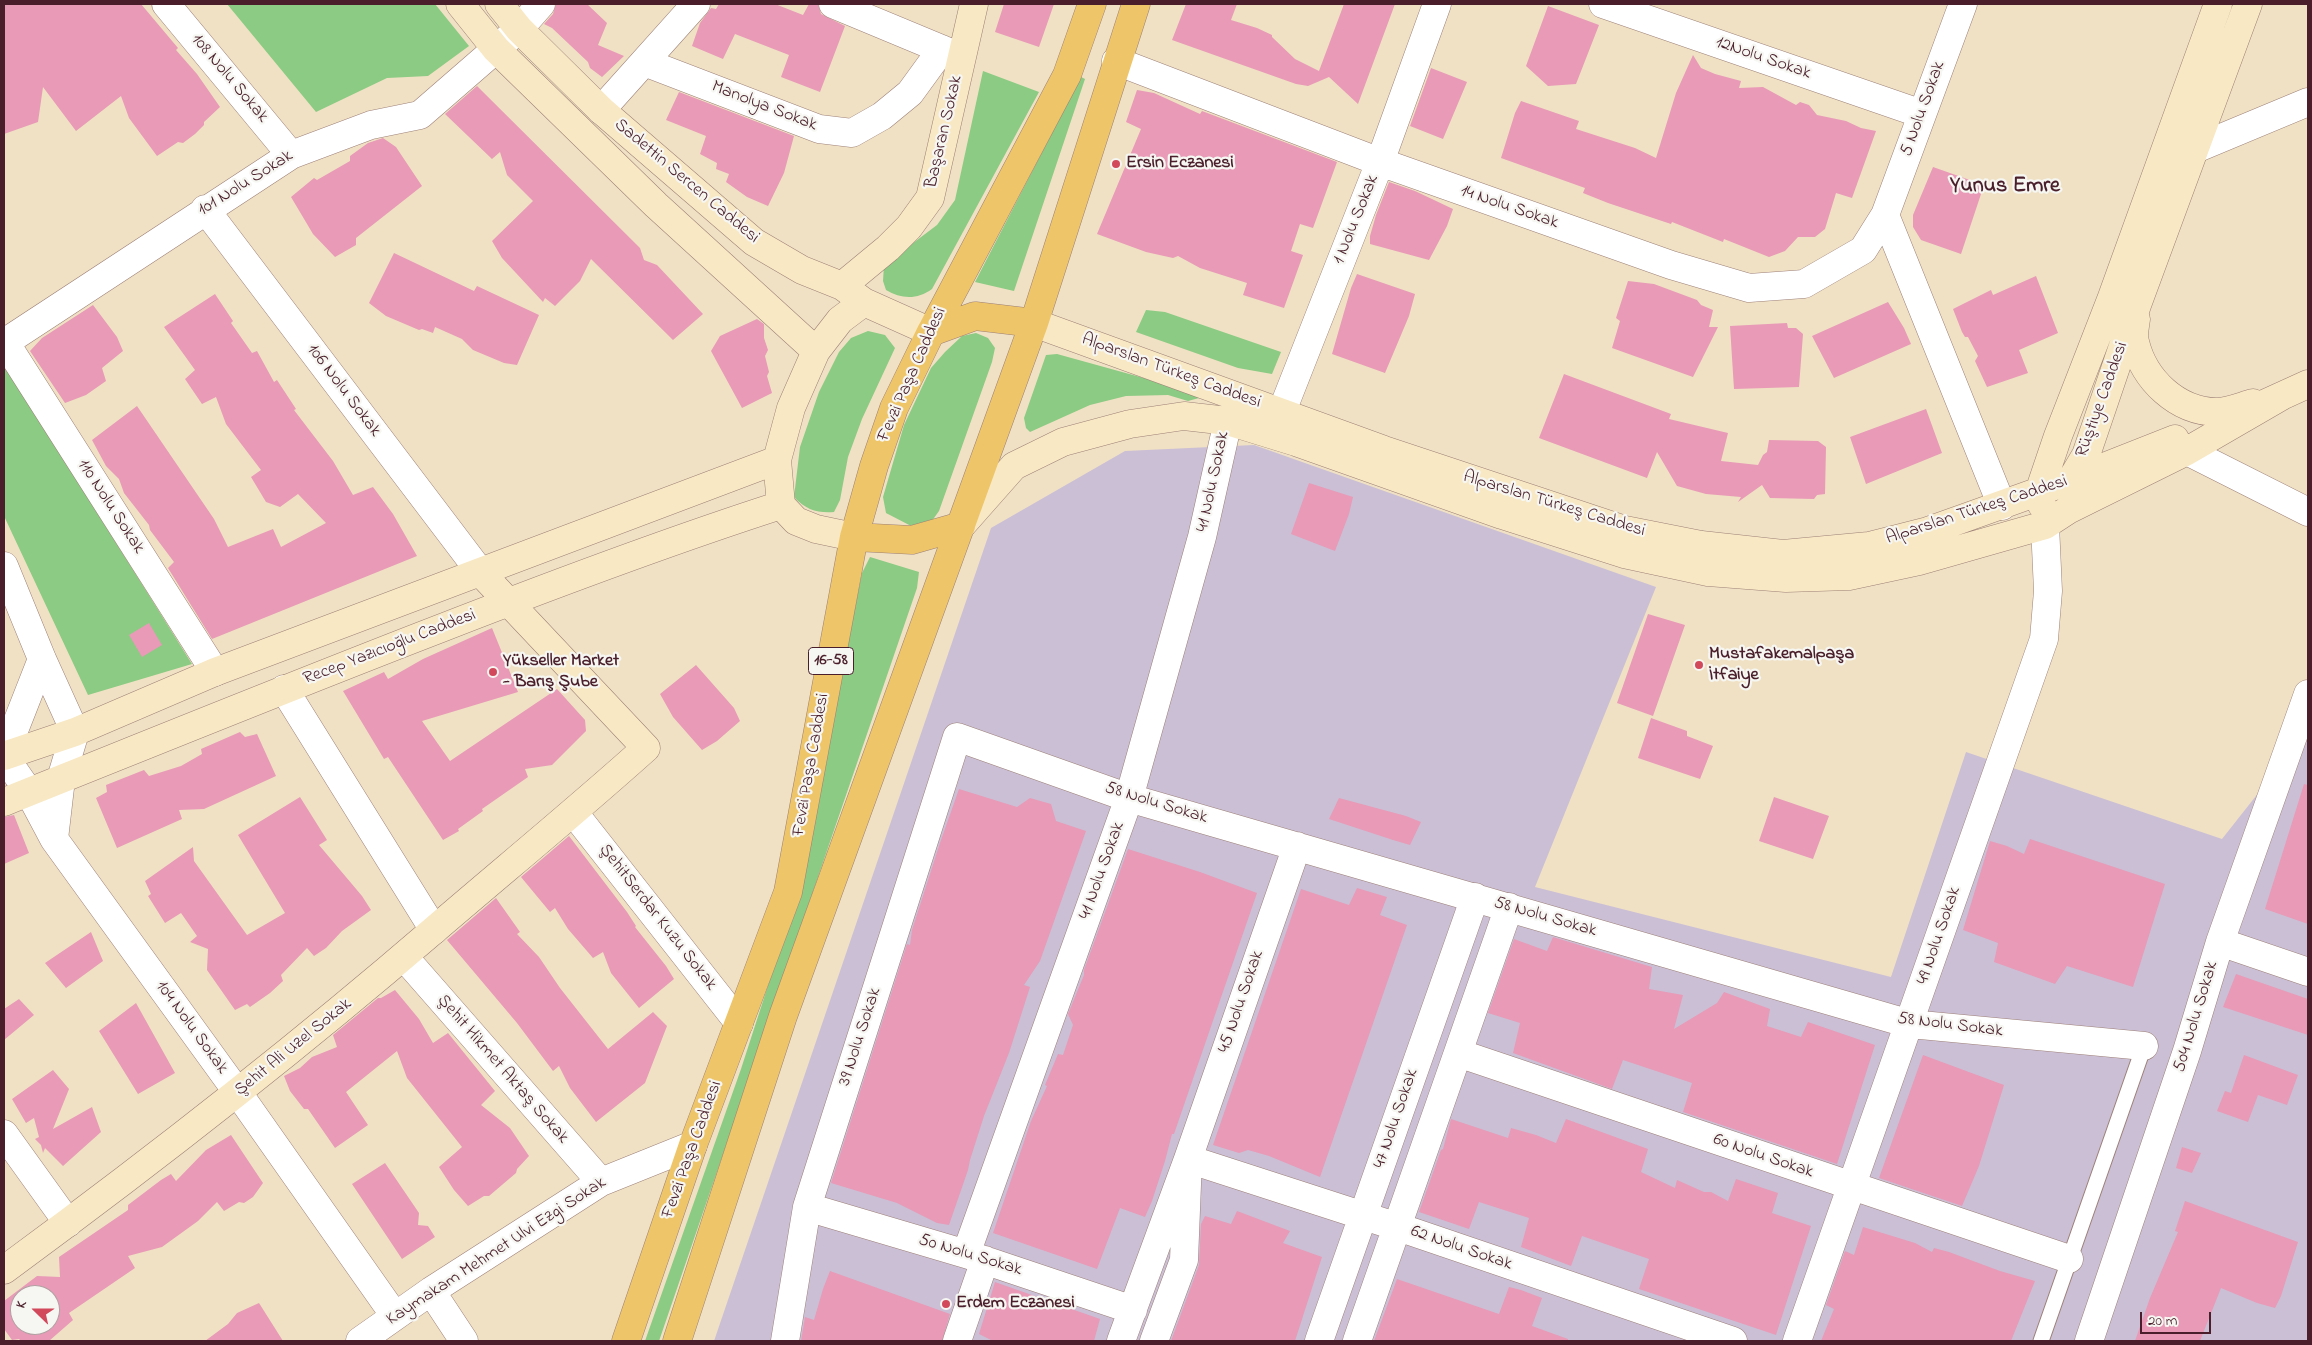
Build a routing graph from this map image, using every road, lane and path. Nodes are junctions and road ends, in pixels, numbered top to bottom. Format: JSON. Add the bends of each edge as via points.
{"nodes":[{"id":1,"x":166,"y":4,"type":"edge"},
{"id":2,"x":460,"y":4,"type":"edge"},
{"id":3,"x":499,"y":4,"type":"edge"},
{"id":4,"x":541,"y":4,"type":"edge"},
{"id":5,"x":696,"y":4,"type":"edge"},
{"id":6,"x":833,"y":4,"type":"edge"},
{"id":7,"x":974,"y":4,"type":"edge"},
{"id":8,"x":1092,"y":4,"type":"edge"},
{"id":9,"x":1136,"y":4,"type":"edge"},
{"id":10,"x":1437,"y":4,"type":"edge"},
{"id":11,"x":1603,"y":4,"type":"edge"},
{"id":12,"x":1962,"y":4,"type":"edge"},
{"id":13,"x":2218,"y":4,"type":"edge"},
{"id":14,"x":2248,"y":4,"type":"edge"},
{"id":15,"x":519,"y":28,"type":"junction"},
{"id":16,"x":496,"y":49,"type":"junction"},
{"id":17,"x":952,"y":53,"type":"junction"},
{"id":18,"x":1116,"y":61,"type":"junction"},
{"id":19,"x":644,"y":62,"type":"junction"},
{"id":20,"x":2308,"y":102,"type":"edge"},
{"id":21,"x":601,"y":110,"type":"junction"},
{"id":22,"x":1922,"y":114,"type":"junction"},
{"id":23,"x":2195,"y":149,"type":"junction"},
{"id":24,"x":291,"y":154,"type":"junction"},
{"id":25,"x":1380,"y":162,"type":"junction"},
{"id":26,"x":205,"y":209,"type":"junction"},
{"id":27,"x":1885,"y":214,"type":"junction"},
{"id":28,"x":842,"y":286,"type":"junction"},
{"id":29,"x":864,"y":302,"type":"junction"},
{"id":30,"x":2137,"y":305,"type":"junction"},
{"id":31,"x":1034,"y":323,"type":"junction"},
{"id":32,"x":931,"y":332,"type":"junction"},
{"id":33,"x":4,"y":343,"type":"edge"},
{"id":34,"x":816,"y":352,"type":"junction"},
{"id":35,"x":2308,"y":384,"type":"edge"},
{"id":36,"x":2282,"y":396,"type":"junction"},
{"id":37,"x":1228,"y":422,"type":"junction"},
{"id":38,"x":1283,"y":430,"type":"junction"},
{"id":39,"x":2187,"y":451,"type":"junction"},
{"id":40,"x":777,"y":460,"type":"junction"},
{"id":41,"x":2071,"y":480,"type":"junction"},
{"id":42,"x":2039,"y":492,"type":"junction"},
{"id":43,"x":781,"y":505,"type":"junction"},
{"id":44,"x":2002,"y":506,"type":"junction"},
{"id":45,"x":2308,"y":512,"type":"edge"},
{"id":46,"x":2045,"y":525,"type":"junction"},
{"id":47,"x":961,"y":526,"type":"junction"},
{"id":48,"x":854,"y":537,"type":"junction"},
{"id":49,"x":4,"y":566,"type":"edge"},
{"id":50,"x":480,"y":573,"type":"junction"},
{"id":51,"x":510,"y":602,"type":"junction"},
{"id":52,"x":42,"y":659,"type":"junction"},
{"id":53,"x":215,"y":672,"type":"junction"},
{"id":54,"x":284,"y":689,"type":"junction"},
{"id":55,"x":2306,"y":707,"type":"edge"},
{"id":56,"x":75,"y":732,"type":"junction"},
{"id":57,"x":957,"y":737,"type":"joint"},
{"id":58,"x":4,"y":756,"type":"edge"},
{"id":59,"x":62,"y":779,"type":"junction"},
{"id":60,"x":29,"y":792,"type":"junction"},
{"id":61,"x":1129,"y":798,"type":"junction"},
{"id":62,"x":4,"y":802,"type":"edge"},
{"id":63,"x":574,"y":812,"type":"junction"},
{"id":64,"x":54,"y":839,"type":"junction"},
{"id":65,"x":1297,"y":846,"type":"junction"},
{"id":66,"x":1475,"y":897,"type":"junction"},
{"id":67,"x":1509,"y":907,"type":"junction"},
{"id":68,"x":434,"y":930,"type":"junction"},
{"id":69,"x":2220,"y":942,"type":"junction"},
{"id":70,"x":404,"y":958,"type":"junction"},
{"id":71,"x":2308,"y":972,"type":"edge"},
{"id":72,"x":740,"y":1022,"type":"junction"},
{"id":73,"x":1910,"y":1024,"type":"junction"},
{"id":74,"x":2144,"y":1046,"type":"joint"},
{"id":75,"x":1458,"y":1053,"type":"junction"},
{"id":76,"x":238,"y":1093,"type":"junction"},
{"id":77,"x":4,"y":1134,"type":"edge"},
{"id":78,"x":694,"y":1145,"type":"junction"},
{"id":79,"x":1188,"y":1159,"type":"junction"},
{"id":80,"x":601,"y":1182,"type":"junction"},
{"id":81,"x":1850,"y":1187,"type":"junction"},
{"id":82,"x":807,"y":1207,"type":"junction"},
{"id":83,"x":1364,"y":1216,"type":"junction"},
{"id":84,"x":68,"y":1223,"type":"junction"},
{"id":85,"x":1398,"y":1227,"type":"junction"},
{"id":86,"x":975,"y":1256,"type":"junction"},
{"id":87,"x":2070,"y":1260,"type":"junction"},
{"id":88,"x":4,"y":1270,"type":"edge"},
{"id":89,"x":431,"y":1291,"type":"junction"},
{"id":90,"x":1133,"y":1310,"type":"junction"},
{"id":91,"x":395,"y":1316,"type":"junction"},
{"id":92,"x":360,"y":1341,"type":"edge"},
{"id":93,"x":464,"y":1341,"type":"edge"},
{"id":94,"x":626,"y":1341,"type":"edge"},
{"id":95,"x":677,"y":1341,"type":"edge"},
{"id":96,"x":785,"y":1341,"type":"edge"},
{"id":97,"x":957,"y":1341,"type":"edge"},
{"id":98,"x":1121,"y":1341,"type":"edge"},
{"id":99,"x":1154,"y":1341,"type":"edge"},
{"id":100,"x":1319,"y":1341,"type":"edge"},
{"id":101,"x":1357,"y":1341,"type":"edge"},
{"id":102,"x":1734,"y":1341,"type":"edge"},
{"id":103,"x":1797,"y":1341,"type":"edge"},
{"id":104,"x":2041,"y":1341,"type":"edge"},
{"id":105,"x":2089,"y":1341,"type":"edge"}],
"edges":[{"from":1,"to":24,"type":"street","name":"108 Nolu Sokak"},
{"from":2,"to":16,"type":"street","name":"Sadettin Sercen Caddesi"},
{"from":3,"to":15,"type":"street","name":"Sadettin Sercen Caddesi"},
{"from":4,"to":15,"type":"street","name":"101 Nolu Sokak"},
{"from":5,"to":19,"type":"street"},
{"from":6,"to":17,"type":"street"},
{"from":7,"to":17,"type":"street","name":"Başaran Sokak"},
{"from":8,"to":32,"type":"main road","name":"Fevzi Paşa Caddesi","number":"16-58","via":[[1067,75]]},
{"from":9,"to":18,"type":"main road"},
{"from":10,"to":25,"type":"street","name":"1 Nolu Sokak"},
{"from":11,"to":22,"type":"street","name":"12Nolu Sokak"},
{"from":12,"to":22,"type":"street","name":"5 Nolu Sokak"},
{"from":13,"to":42,"type":"street","name":"Rüştiye Caddesi"},
{"from":14,"to":23,"type":"street","name":"Rüştiye Caddesi"},
{"from":15,"to":16,"type":"street","name":"101 Nolu Sokak"},
{"from":15,"to":21,"type":"street","name":"Sadettin Sercen Caddesi"},
{"from":16,"to":24,"type":"street","name":"101 Nolu Sokak","via":[[420,115],[371,125]]},
{"from":16,"to":34,"type":"street","name":"Sadettin Sercen Caddesi","via":[[656,205]]},
{"from":17,"to":19,"type":"street","name":"Manolya Sokak","via":[[910,94],[882,116],[852,133],[818,130]]},
{"from":17,"to":28,"type":"street","name":"Başaran Sokak","via":[[930,198],[909,227],[888,248]]},
{"from":18,"to":25,"type":"street","name":"14 Nolu Sokak"},
{"from":18,"to":31,"type":"main road"},
{"from":19,"to":21,"type":"street"},
{"from":20,"to":23,"type":"street"},
{"from":21,"to":28,"type":"street","name":"Sadettin Sercen Caddesi","via":[[754,242],[802,270]]},
{"from":22,"to":27,"type":"street","name":"5 Nolu Sokak"},
{"from":23,"to":30,"type":"street","name":"Rüştiye Caddesi"},
{"from":24,"to":26,"type":"street","name":"101 Nolu Sokak"},
{"from":25,"to":27,"type":"street","name":"14 Nolu Sokak","via":[[1671,265],[1749,288],[1804,284],[1863,250]]},
{"from":25,"to":38,"type":"street","name":"1 Nolu Sokak"},
{"from":26,"to":33,"type":"street","name":"101 Nolu Sokak"},
{"from":26,"to":50,"type":"street","name":"106 Nolu Sokak"},
{"from":27,"to":44,"type":"street"},
{"from":28,"to":29,"type":"street","name":"Sadettin Sercen Caddesi"},
{"from":29,"to":32,"type":"street","name":"Sadettin Sercen Caddesi"},
{"from":29,"to":34,"type":"street","via":[[840,320]]},
{"from":30,"to":36,"type":"street","via":[[2134,341],[2147,373],[2163,391],[2191,409],[2218,412]]},
{"from":30,"to":41,"type":"street","name":"Rüştiye Caddesi","via":[[2086,455]]},
{"from":31,"to":32,"type":"main road","via":[[975,316]]},
{"from":31,"to":38,"type":"street","name":"Alparslan Türkeş Caddesi"},
{"from":31,"to":47,"type":"main road"},
{"from":32,"to":48,"type":"main road","name":"Fevzi Paşa Caddesi","number":"16-58","via":[[894,408]]},
{"from":33,"to":53,"type":"street","name":"110 Nolu Sokak"},
{"from":34,"to":40,"type":"street","via":[[791,408]]},
{"from":35,"to":36,"type":"street","name":"Alparslan Türkeş Caddesi"},
{"from":36,"to":39,"type":"street","name":"Alparslan Türkeş Caddesi"},
{"from":36,"to":41,"type":"street","name":"Alparslan Türkeş Caddesi"},
{"from":37,"to":38,"type":"street"},
{"from":37,"to":47,"type":"street","via":[[1184,416],[1130,424],[1063,442],[1014,466]]},
{"from":37,"to":61,"type":"street","name":"41 Nolu Sokak","via":[[1202,537]]},
{"from":38,"to":44,"type":"street","name":"Alparslan Türkeş Caddesi","via":[[1384,450],[1625,530],[1701,545],[1783,554],[1869,546],[1928,531]]},
{"from":38,"to":46,"type":"street","name":"Alparslan Türkeş Caddesi","via":[[1502,515],[1624,554],[1708,572],[1786,578],[1849,576],[1919,561]]},
{"from":39,"to":45,"type":"street"},
{"from":39,"to":46,"type":"street","name":"Alparslan Türkeş Caddesi","via":[[2068,510]]},
{"from":40,"to":43,"type":"street"},
{"from":40,"to":50,"type":"street"},
{"from":41,"to":42,"type":"street","name":"Alparslan Türkeş Caddesi"},
{"from":41,"to":46,"type":"street","name":"Rüştiye Caddesi"},
{"from":42,"to":44,"type":"street","name":"Alparslan Türkeş Caddesi"},
{"from":42,"to":46,"type":"street"},
{"from":43,"to":48,"type":"street","via":[[796,521]]},
{"from":43,"to":51,"type":"street","name":"Recep Yazıcıoğlu Caddesi","via":[[705,529]]},
{"from":46,"to":73,"type":"street","name":"49 Nolu Sokak","via":[[2048,591],[2044,639]]},
{"from":47,"to":48,"type":"main road","via":[[912,540]]},
{"from":47,"to":95,"type":"main road","via":[[783,1016]]},
{"from":48,"to":72,"type":"main road","name":"Fevzi Paşa Caddesi","number":"16-58","via":[[788,892]]},
{"from":49,"to":52,"type":"street"},
{"from":50,"to":51,"type":"street"},
{"from":50,"to":53,"type":"street"},
{"from":51,"to":54,"type":"street","name":"Recep Yazıcıoğlu Caddesi"},
{"from":51,"to":63,"type":"street","name":"Şehit Ali Uzel Sokak","via":[[646,748]]},
{"from":52,"to":56,"type":"street"},
{"from":52,"to":58,"type":"street"},
{"from":53,"to":56,"type":"street"},
{"from":54,"to":59,"type":"street","name":"Recep Yazıcıoğlu Caddesi"},
{"from":54,"to":68,"type":"street"},
{"from":55,"to":69,"type":"street","name":"504 Nolu Sokak"},
{"from":56,"to":58,"type":"street"},
{"from":56,"to":59,"type":"street"},
{"from":57,"to":61,"type":"street","name":"58 Nolu Sokak"},
{"from":57,"to":82,"type":"street","name":"39 Nolu Sokak"},
{"from":58,"to":60,"type":"street","name":"104 Nolu Sokak"},
{"from":59,"to":60,"type":"street","name":"Recep Yazıcıoğlu Caddesi"},
{"from":59,"to":64,"type":"street"},
{"from":60,"to":62,"type":"street","name":"Recep Yazıcıoğlu Caddesi"},
{"from":60,"to":64,"type":"street","name":"104 Nolu Sokak"},
{"from":61,"to":65,"type":"street","name":"58 Nolu Sokak"},
{"from":61,"to":86,"type":"street","name":"41 Nolu Sokak"},
{"from":63,"to":68,"type":"street","name":"Şehit Ali Uzel Sokak"},
{"from":63,"to":72,"type":"street","name":"ŞehitSerdar Kuzu Sokak"},
{"from":64,"to":76,"type":"street","name":"104 Nolu Sokak"},
{"from":65,"to":66,"type":"street","name":"58 Nolu Sokak"},
{"from":65,"to":79,"type":"street","name":"45 Nolu Sokak"},
{"from":66,"to":67,"type":"street","name":"58 Nolu Sokak"},
{"from":66,"to":83,"type":"street","name":"47 Nolu Sokak"},
{"from":67,"to":73,"type":"street","name":"58 Nolu Sokak"},
{"from":67,"to":75,"type":"street","name":"47 Nolu Sokak"},
{"from":68,"to":70,"type":"street","name":"Şehit Ali Uzel Sokak"},
{"from":69,"to":71,"type":"street"},
{"from":69,"to":105,"type":"street","name":"504 Nolu Sokak","via":[[2187,1051]]},
{"from":70,"to":76,"type":"street","name":"Şehit Ali Uzel Sokak"},
{"from":70,"to":80,"type":"street","name":"Şehit Hikmet Aktaş Sokak"},
{"from":72,"to":78,"type":"main road","name":"Fevzi Paşa Caddesi","number":"16-58"},
{"from":73,"to":74,"type":"street","name":"58 Nolu Sokak"},
{"from":73,"to":81,"type":"street","name":"49 Nolu Sokak"},
{"from":74,"to":87,"type":"lane"},
{"from":75,"to":81,"type":"street","name":"60 Nolu Sokak"},
{"from":75,"to":85,"type":"street","name":"47 Nolu Sokak"},
{"from":76,"to":84,"type":"street","name":"Şehit Ali Uzel Sokak"},
{"from":76,"to":91,"type":"street","name":"104 Nolu Sokak"},
{"from":77,"to":84,"type":"street"},
{"from":78,"to":80,"type":"street","name":"Kaymakam Mehmet Ulvi Ezgi Sokak"},
{"from":78,"to":94,"type":"main road","name":"Fevzi Paşa Caddesi","number":"16-58"},
{"from":79,"to":83,"type":"street","name":"62 Nolu Sokak"},
{"from":79,"to":90,"type":"street","name":"45 Nolu Sokak"},
{"from":79,"to":99,"type":"street","name":"45 Nolu Sokak","via":[[1184,1260]]},
{"from":80,"to":89,"type":"street","name":"Kaymakam Mehmet Ulvi Ezgi Sokak"},
{"from":81,"to":87,"type":"street","name":"60 Nolu Sokak"},
{"from":81,"to":103,"type":"street","name":"49 Nolu Sokak"},
{"from":82,"to":86,"type":"street","name":"50 Nolu Sokak"},
{"from":82,"to":96,"type":"street","name":"39 Nolu Sokak"},
{"from":83,"to":85,"type":"street","name":"62 Nolu Sokak"},
{"from":83,"to":100,"type":"street","name":"47 Nolu Sokak"},
{"from":84,"to":88,"type":"street","name":"Şehit Ali Uzel Sokak"},
{"from":85,"to":101,"type":"street","name":"47 Nolu Sokak"},
{"from":85,"to":102,"type":"street","name":"62 Nolu Sokak"},
{"from":86,"to":90,"type":"street","name":"50 Nolu Sokak"},
{"from":86,"to":97,"type":"street","name":"41 Nolu Sokak"},
{"from":87,"to":104,"type":"lane"},
{"from":89,"to":91,"type":"street","name":"Kaymakam Mehmet Ulvi Ezgi Sokak"},
{"from":89,"to":93,"type":"street"},
{"from":90,"to":98,"type":"street","name":"45 Nolu Sokak"},
{"from":91,"to":92,"type":"street","name":"Kaymakam Mehmet Ulvi Ezgi Sokak"}]}
